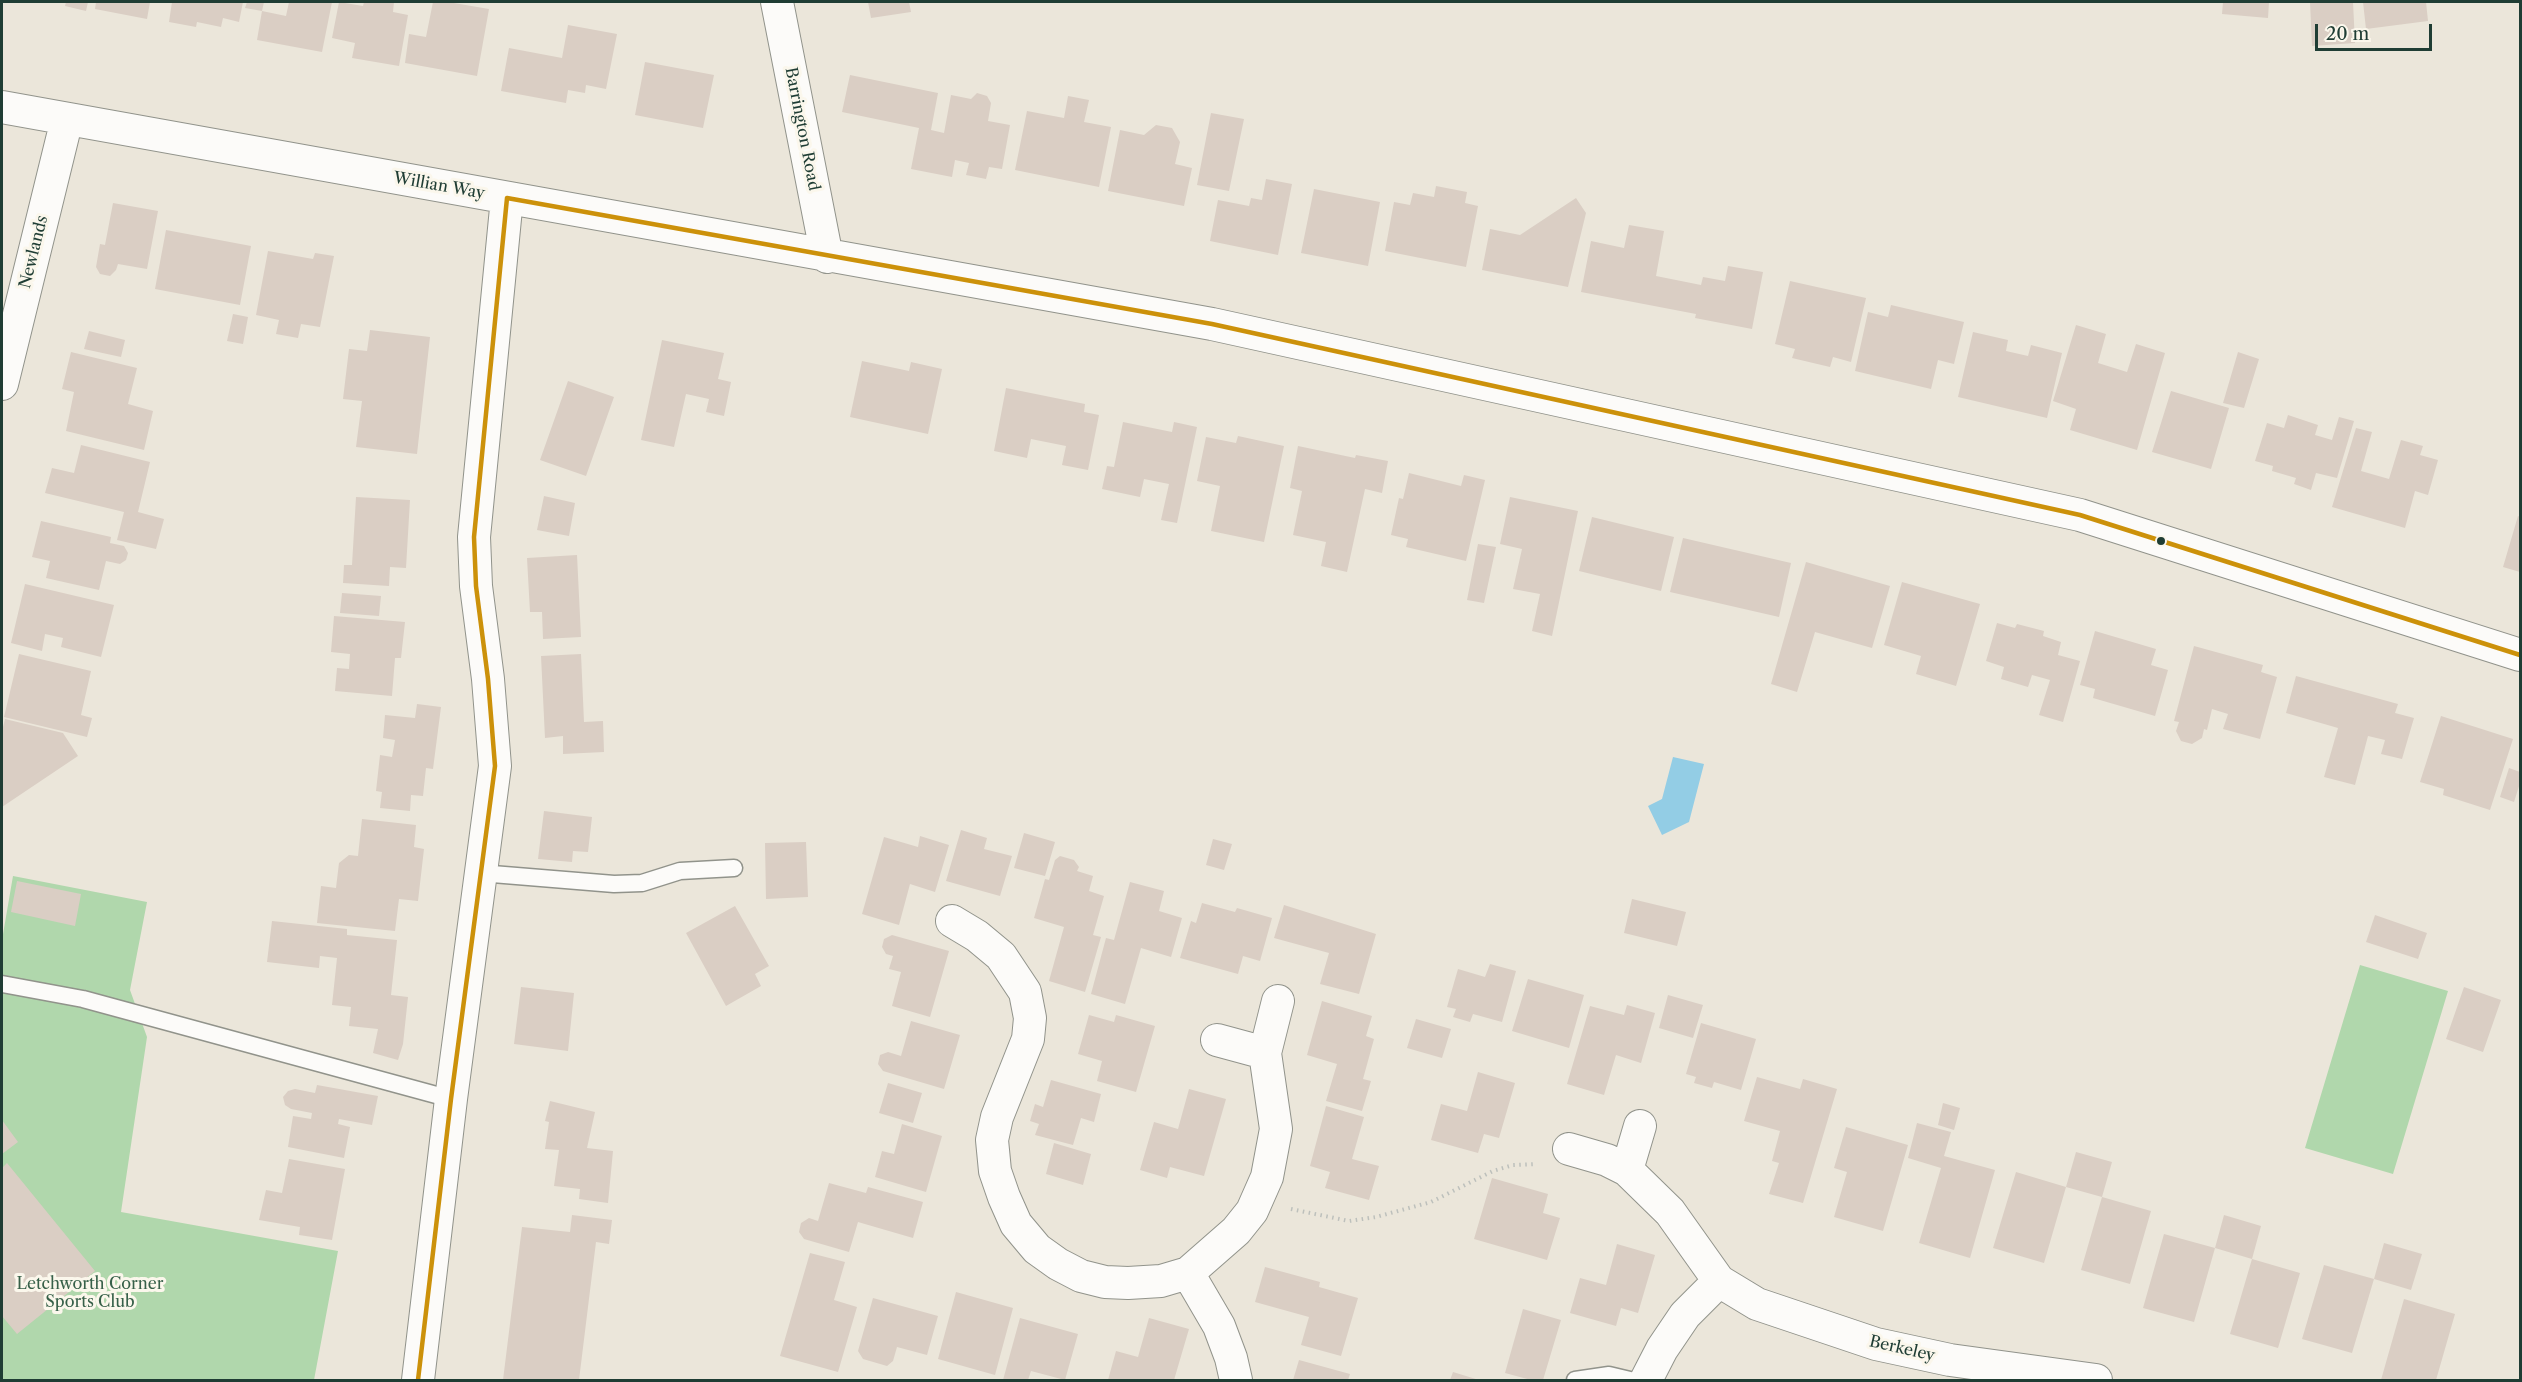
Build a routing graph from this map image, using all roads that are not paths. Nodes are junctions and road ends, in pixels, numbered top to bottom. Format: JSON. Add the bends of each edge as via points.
{"nodes":[{"id":1,"x":777,"y":2,"type":"edge"},
{"id":2,"x":2,"y":107,"type":"edge"},
{"id":3,"x":67,"y":119,"type":"junction"},
{"id":4,"x":507,"y":198,"type":"junction"},
{"id":5,"x":827,"y":257,"type":"junction"},
{"id":6,"x":2,"y":384,"type":"edge"},
{"id":7,"x":2520,"y":655,"type":"edge"},
{"id":8,"x":734,"y":868,"type":"dead end"},
{"id":9,"x":480,"y":873,"type":"junction"},
{"id":10,"x":952,"y":921,"type":"dead end"},
{"id":11,"x":2,"y":984,"type":"edge"},
{"id":12,"x":1278,"y":1001,"type":"dead end"},
{"id":13,"x":1217,"y":1040,"type":"dead end"},
{"id":14,"x":1265,"y":1053,"type":"junction"},
{"id":15,"x":451,"y":1099,"type":"junction"},
{"id":16,"x":1640,"y":1126,"type":"dead end"},
{"id":17,"x":1569,"y":1149,"type":"road end"},
{"id":18,"x":1627,"y":1170,"type":"junction"},
{"id":19,"x":1188,"y":1273,"type":"junction"},
{"id":20,"x":1719,"y":1281,"type":"junction"},
{"id":21,"x":418,"y":1380,"type":"edge"},
{"id":22,"x":1236,"y":1380,"type":"edge"},
{"id":23,"x":1575,"y":1380,"type":"edge"},
{"id":24,"x":1630,"y":1380,"type":"edge"},
{"id":25,"x":1646,"y":1380,"type":"edge"},
{"id":26,"x":2096,"y":1380,"type":"edge"}],
"edges":[{"from":1,"to":5,"type":"street","name":"Barrington Road"},
{"from":2,"to":3,"type":"street","name":"Willian Way"},
{"from":3,"to":4,"type":"street","name":"Willian Way"},
{"from":3,"to":6,"type":"street","name":"Newlands"},
{"from":4,"to":5,"type":"street","name":"Willian Way"},
{"from":4,"to":9,"type":"street","via":[[474,537],[495,766]]},
{"from":5,"to":7,"type":"street","name":"Willian Way","via":[[1212,324],[2080,515]]},
{"from":8,"to":9,"type":"lane","via":[[680,871],[642,883],[614,884]]},
{"from":9,"to":15,"type":"street"},
{"from":10,"to":19,"type":"street","via":[[1001,956],[1025,992],[1030,1018],[1028,1040],[997,1117],[992,1140],[995,1171],[1016,1224],[1037,1249],[1081,1276],[1128,1283],[1161,1281]]},
{"from":11,"to":15,"type":"lane","via":[[83,999]]},
{"from":12,"to":14,"type":"street"},
{"from":13,"to":14,"type":"street"},
{"from":14,"to":19,"type":"street","via":[[1276,1129],[1267,1177],[1252,1211],[1236,1231]]},
{"from":15,"to":21,"type":"street"},
{"from":16,"to":18,"type":"street"},
{"from":17,"to":18,"type":"street","name":"Berkeley"},
{"from":18,"to":20,"type":"street","name":"Berkeley","via":[[1670,1212]]},
{"from":19,"to":22,"type":"street","via":[[1219,1326]]},
{"from":20,"to":25,"type":"street","via":[[1685,1316]]},
{"from":20,"to":26,"type":"street","name":"Berkeley","via":[[1767,1308],[1876,1344],[1950,1360]]},
{"from":23,"to":24,"type":"lane","via":[[1609,1375]]}]}
